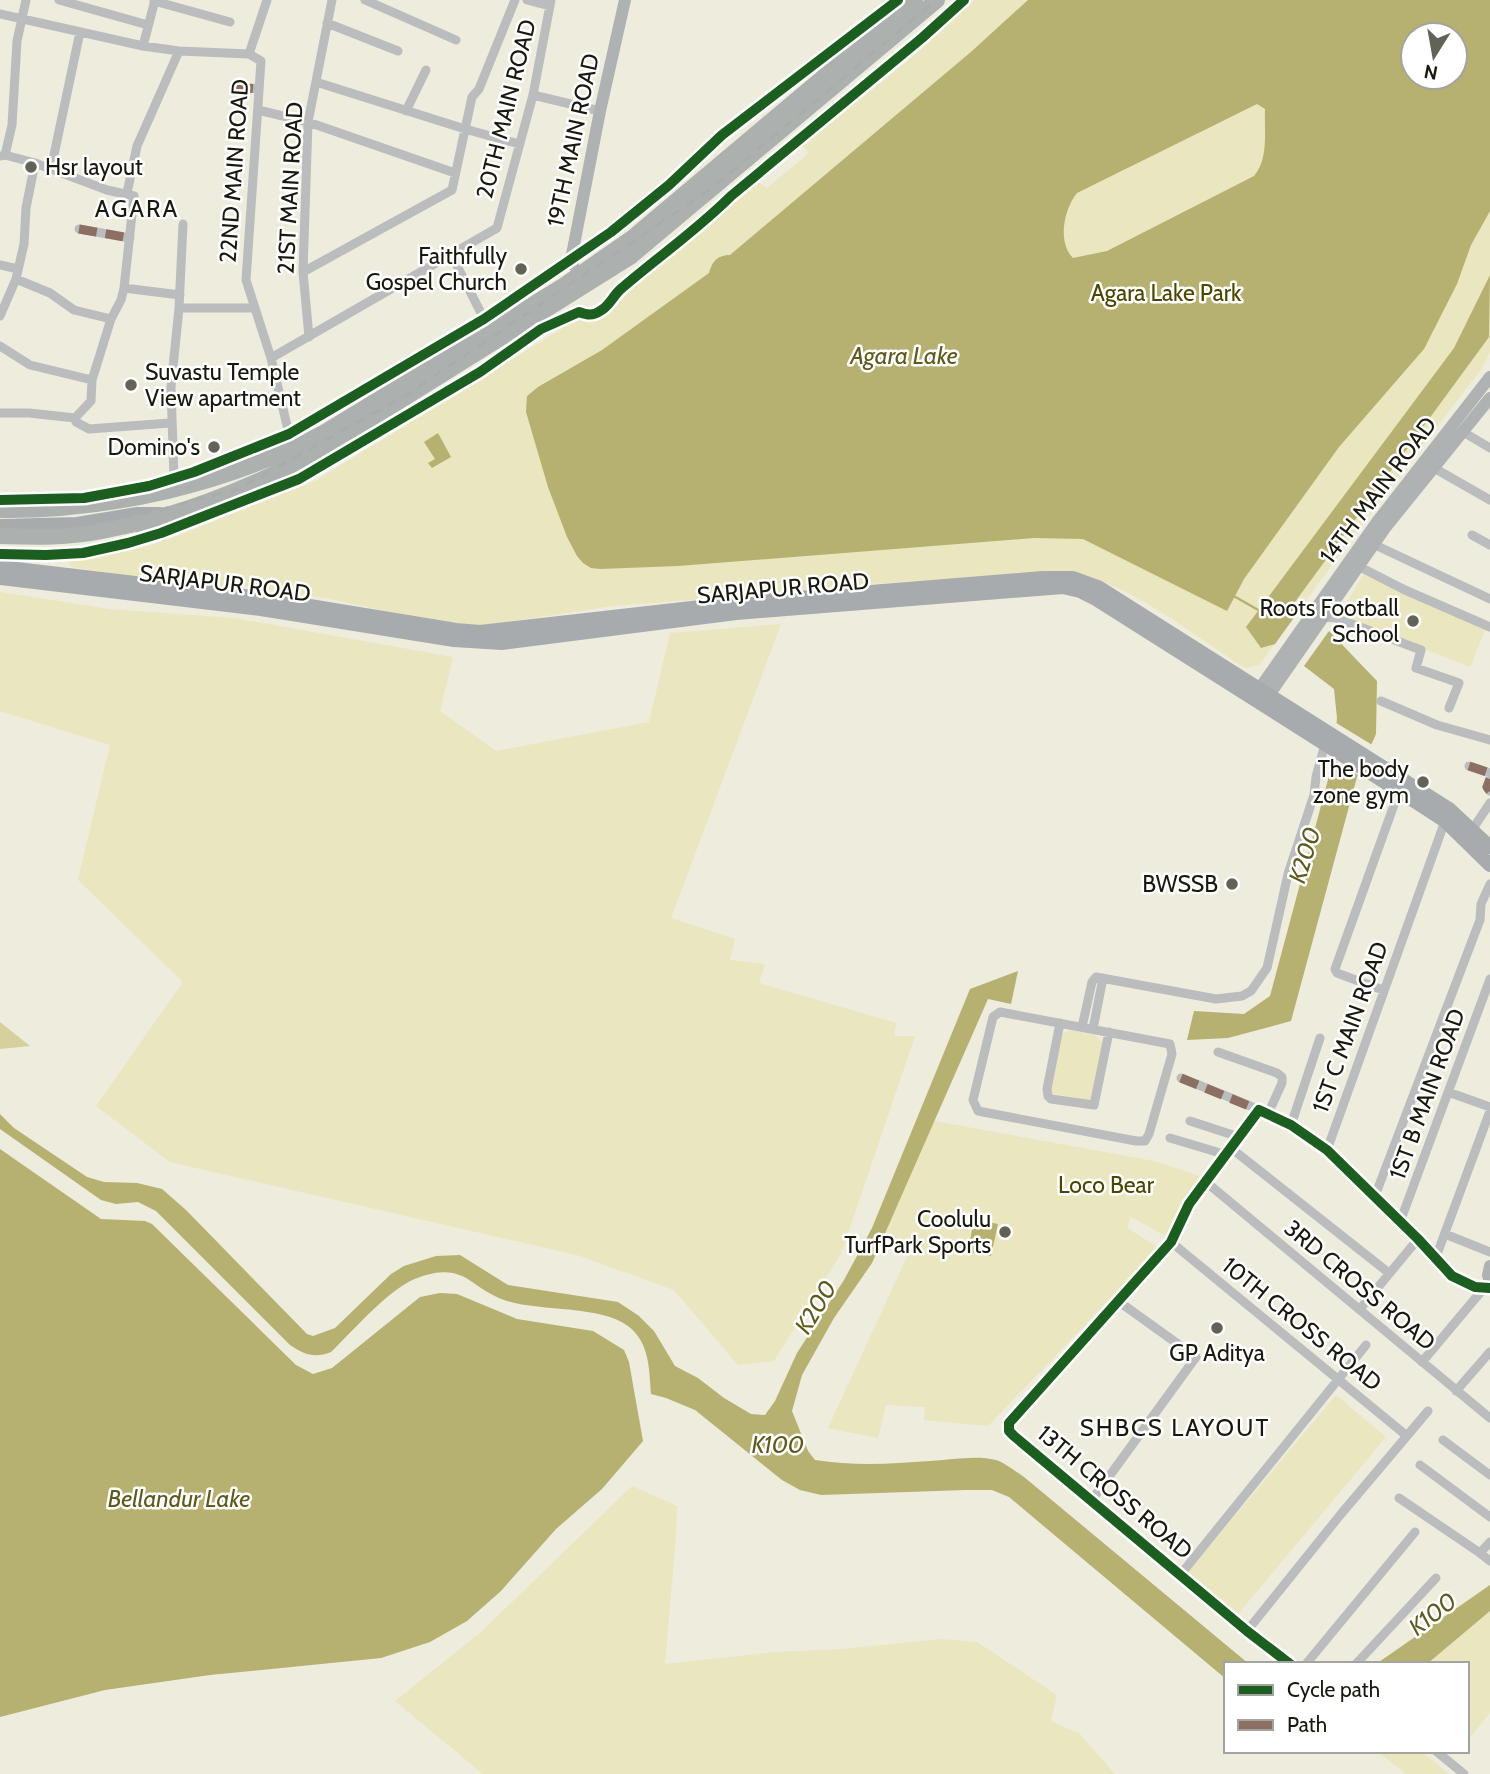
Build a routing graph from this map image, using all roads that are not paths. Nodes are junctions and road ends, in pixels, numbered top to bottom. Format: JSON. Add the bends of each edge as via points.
{"nodes":[{"id":1,"x":26,"y":0,"type":"edge"},
{"id":2,"x":59,"y":0,"type":"edge"},
{"id":3,"x":155,"y":0,"type":"edge"},
{"id":4,"x":267,"y":0,"type":"edge"},
{"id":5,"x":332,"y":0,"type":"edge"},
{"id":6,"x":365,"y":0,"type":"edge"},
{"id":7,"x":515,"y":0,"type":"edge"},
{"id":8,"x":527,"y":0,"type":"edge"},
{"id":9,"x":625,"y":0,"type":"edge"},
{"id":10,"x":898,"y":0,"type":"edge"},
{"id":11,"x":964,"y":0,"type":"edge"},
{"id":12,"x":924,"y":2,"type":"edge"},
{"id":13,"x":550,"y":3,"type":"edge"},
{"id":14,"x":0,"y":14,"type":"edge"},
{"id":15,"x":22,"y":19,"type":"junction"},
{"id":16,"x":230,"y":22,"type":"dead end"},
{"id":17,"x":327,"y":23,"type":"junction"},
{"id":18,"x":148,"y":25,"type":"junction"},
{"id":19,"x":80,"y":32,"type":"junction"},
{"id":20,"x":456,"y":40,"type":"dead end"},
{"id":21,"x":143,"y":46,"type":"junction"},
{"id":22,"x":179,"y":51,"type":"junction"},
{"id":23,"x":398,"y":51,"type":"dead end"},
{"id":24,"x":249,"y":54,"type":"junction"},
{"id":25,"x":426,"y":70,"type":"dead end"},
{"id":26,"x":316,"y":82,"type":"junction"},
{"id":27,"x":235,"y":87,"type":"dead end"},
{"id":28,"x":259,"y":89,"type":"junction"},
{"id":29,"x":533,"y":95,"type":"junction"},
{"id":30,"x":258,"y":110,"type":"junction"},
{"id":31,"x":406,"y":111,"type":"junction"},
{"id":32,"x":600,"y":111,"type":"junction"},
{"id":33,"x":308,"y":122,"type":"junction"},
{"id":34,"x":465,"y":129,"type":"junction"},
{"id":35,"x":519,"y":144,"type":"junction"},
{"id":36,"x":3,"y":155,"type":"edge"},
{"id":37,"x":35,"y":163,"type":"junction"},
{"id":38,"x":51,"y":169,"type":"junction"},
{"id":39,"x":455,"y":173,"type":"junction"},
{"id":40,"x":127,"y":194,"type":"junction"},
{"id":41,"x":183,"y":224,"type":"dead end"},
{"id":42,"x":79,"y":229,"type":"dead end"},
{"id":43,"x":130,"y":238,"type":"junction"},
{"id":44,"x":451,"y":254,"type":"junction"},
{"id":45,"x":571,"y":260,"type":"junction"},
{"id":46,"x":0,"y":265,"type":"edge"},
{"id":47,"x":303,"y":272,"type":"junction"},
{"id":48,"x":17,"y":274,"type":"junction"},
{"id":49,"x":581,"y":282,"type":"junction"},
{"id":50,"x":124,"y":288,"type":"junction"},
{"id":51,"x":180,"y":295,"type":"junction"},
{"id":52,"x":179,"y":308,"type":"junction"},
{"id":53,"x":255,"y":308,"type":"junction"},
{"id":54,"x":0,"y":316,"type":"edge"},
{"id":55,"x":111,"y":319,"type":"junction"},
{"id":56,"x":484,"y":319,"type":"junction"},
{"id":57,"x":309,"y":337,"type":"junction"},
{"id":58,"x":0,"y":346,"type":"edge"},
{"id":59,"x":271,"y":358,"type":"junction"},
{"id":60,"x":1490,"y":377,"type":"edge"},
{"id":61,"x":92,"y":380,"type":"junction"},
{"id":62,"x":1488,"y":403,"type":"edge"},
{"id":63,"x":0,"y":413,"type":"edge"},
{"id":64,"x":75,"y":418,"type":"junction"},
{"id":65,"x":170,"y":423,"type":"junction"},
{"id":66,"x":1463,"y":432,"type":"junction"},
{"id":67,"x":289,"y":433,"type":"junction"},
{"id":68,"x":1490,"y":449,"type":"edge"},
{"id":69,"x":1434,"y":468,"type":"junction"},
{"id":70,"x":178,"y":483,"type":"junction"},
{"id":71,"x":1490,"y":500,"type":"edge"},
{"id":72,"x":0,"y":511,"type":"edge"},
{"id":73,"x":168,"y":515,"type":"junction"},
{"id":74,"x":135,"y":523,"type":"junction"},
{"id":75,"x":161,"y":533,"type":"junction"},
{"id":76,"x":1472,"y":535,"type":"dead end"},
{"id":77,"x":0,"y":536,"type":"edge"},
{"id":78,"x":1373,"y":544,"type":"junction"},
{"id":79,"x":1490,"y":545,"type":"edge"},
{"id":80,"x":0,"y":554,"type":"edge"},
{"id":81,"x":1358,"y":566,"type":"junction"},
{"id":82,"x":0,"y":567,"type":"edge"},
{"id":83,"x":0,"y":578,"type":"edge"},
{"id":84,"x":1490,"y":599,"type":"edge"},
{"id":85,"x":788,"y":604,"type":"junction"},
{"id":86,"x":1317,"y":619,"type":"junction"},
{"id":87,"x":1490,"y":627,"type":"edge"},
{"id":88,"x":1260,"y":696,"type":"junction"},
{"id":89,"x":1381,"y":701,"type":"dead end"},
{"id":90,"x":1449,"y":708,"type":"dead end"},
{"id":91,"x":1490,"y":740,"type":"edge"},
{"id":92,"x":1328,"y":742,"type":"junction"},
{"id":93,"x":1368,"y":765,"type":"junction"},
{"id":94,"x":1469,"y":765,"type":"dead end"},
{"id":95,"x":1490,"y":773,"type":"edge"},
{"id":96,"x":1490,"y":779,"type":"edge"},
{"id":97,"x":1399,"y":791,"type":"junction"},
{"id":98,"x":1490,"y":791,"type":"edge"},
{"id":99,"x":1490,"y":803,"type":"edge"},
{"id":100,"x":1445,"y":821,"type":"junction"},
{"id":101,"x":1472,"y":830,"type":"junction"},
{"id":102,"x":1490,"y":847,"type":"edge"},
{"id":103,"x":1490,"y":865,"type":"edge"},
{"id":104,"x":1490,"y":884,"type":"edge"},
{"id":105,"x":1103,"y":978,"type":"junction"},
{"id":106,"x":1490,"y":979,"type":"edge"},
{"id":107,"x":1383,"y":990,"type":"junction"},
{"id":108,"x":1060,"y":1023,"type":"junction"},
{"id":109,"x":1082,"y":1027,"type":"junction"},
{"id":110,"x":1093,"y":1029,"type":"junction"},
{"id":111,"x":1109,"y":1032,"type":"junction"},
{"id":112,"x":1320,"y":1038,"type":"dead end"},
{"id":113,"x":1219,"y":1052,"type":"dead end"},
{"id":114,"x":1181,"y":1078,"type":"dead end"},
{"id":115,"x":1448,"y":1092,"type":"junction"},
{"id":116,"x":1490,"y":1109,"type":"edge"},
{"id":117,"x":1263,"y":1112,"type":"junction"},
{"id":118,"x":1190,"y":1121,"type":"dead end"},
{"id":119,"x":1291,"y":1125,"type":"junction"},
{"id":120,"x":1239,"y":1136,"type":"junction"},
{"id":121,"x":1170,"y":1138,"type":"dead end"},
{"id":122,"x":1327,"y":1150,"type":"junction"},
{"id":123,"x":1230,"y":1152,"type":"junction"},
{"id":124,"x":1206,"y":1182,"type":"junction"},
{"id":125,"x":1374,"y":1196,"type":"junction"},
{"id":126,"x":1400,"y":1222,"type":"junction"},
{"id":127,"x":1445,"y":1234,"type":"junction"},
{"id":128,"x":1418,"y":1239,"type":"junction"},
{"id":129,"x":1171,"y":1242,"type":"junction"},
{"id":130,"x":1490,"y":1252,"type":"edge"},
{"id":131,"x":1436,"y":1258,"type":"junction"},
{"id":132,"x":1490,"y":1266,"type":"edge"},
{"id":133,"x":1389,"y":1273,"type":"junction"},
{"id":134,"x":1488,"y":1286,"type":"edge"},
{"id":135,"x":1118,"y":1301,"type":"junction"},
{"id":136,"x":1360,"y":1309,"type":"junction"},
{"id":137,"x":1366,"y":1345,"type":"dead end"},
{"id":138,"x":1490,"y":1352,"type":"edge"},
{"id":139,"x":1422,"y":1362,"type":"junction"},
{"id":140,"x":1339,"y":1380,"type":"junction"},
{"id":141,"x":1456,"y":1391,"type":"junction"},
{"id":142,"x":1428,"y":1411,"type":"dead end"},
{"id":143,"x":1490,"y":1418,"type":"edge"},
{"id":144,"x":1407,"y":1436,"type":"junction"},
{"id":145,"x":1443,"y":1440,"type":"dead end"},
{"id":146,"x":1420,"y":1465,"type":"dead end"},
{"id":147,"x":1490,"y":1475,"type":"edge"},
{"id":148,"x":1399,"y":1498,"type":"dead end"},
{"id":149,"x":1092,"y":1500,"type":"junction"},
{"id":150,"x":1490,"y":1517,"type":"edge"},
{"id":151,"x":1415,"y":1532,"type":"dead end"},
{"id":152,"x":1490,"y":1542,"type":"edge"},
{"id":153,"x":1481,"y":1554,"type":"junction"},
{"id":154,"x":1490,"y":1560,"type":"edge"},
{"id":155,"x":1181,"y":1574,"type":"junction"},
{"id":156,"x":1436,"y":1578,"type":"dead end"},
{"id":157,"x":1247,"y":1631,"type":"junction"},
{"id":158,"x":1287,"y":1662,"type":"edge"},
{"id":159,"x":1308,"y":1662,"type":"edge"},
{"id":160,"x":1358,"y":1662,"type":"edge"},
{"id":161,"x":1438,"y":1753,"type":"edge"},
{"id":162,"x":1464,"y":1774,"type":"edge"}],
"edges":[{"from":1,"to":15,"type":"street"},
{"from":2,"to":18,"type":"street"},
{"from":3,"to":16,"type":"street"},
{"from":3,"to":18,"type":"street"},
{"from":4,"to":24,"type":"street","name":"22ND MAIN ROAD"},
{"from":5,"to":17,"type":"street","name":"21ST MAIN ROAD"},
{"from":6,"to":20,"type":"street"},
{"from":7,"to":34,"type":"street","via":[[472,97]]},
{"from":8,"to":13,"type":"street"},
{"from":9,"to":32,"type":"street","name":"19TH MAIN ROAD"},
{"from":10,"to":45,"type":"street","via":[[722,135],[631,217]]},
{"from":11,"to":75,"type":"street","via":[[619,289],[601,311],[579,312],[541,329],[480,372],[299,479]]},
{"from":12,"to":49,"type":"highway","via":[[630,257]]},
{"from":13,"to":29,"type":"street","name":"20TH MAIN ROAD"},
{"from":14,"to":15,"type":"street"},
{"from":15,"to":19,"type":"street"},
{"from":15,"to":36,"type":"street","via":[[12,125]]},
{"from":17,"to":23,"type":"street"},
{"from":17,"to":26,"type":"street","name":"21ST MAIN ROAD"},
{"from":18,"to":21,"type":"street"},
{"from":19,"to":21,"type":"street"},
{"from":19,"to":38,"type":"street"},
{"from":21,"to":22,"type":"street"},
{"from":22,"to":24,"type":"street"},
{"from":22,"to":40,"type":"street","via":[[137,146]]},
{"from":24,"to":28,"type":"street","name":"22ND MAIN ROAD","via":[[261,61]]},
{"from":25,"to":31,"type":"street"},
{"from":26,"to":31,"type":"street"},
{"from":26,"to":33,"type":"street","name":"21ST MAIN ROAD"},
{"from":27,"to":28,"type":"street"},
{"from":28,"to":30,"type":"street","name":"22ND MAIN ROAD"},
{"from":29,"to":32,"type":"street"},
{"from":29,"to":35,"type":"street","name":"20TH MAIN ROAD"},
{"from":30,"to":33,"type":"street"},
{"from":30,"to":53,"type":"street","name":"22ND MAIN ROAD","via":[[246,280]]},
{"from":31,"to":34,"type":"street"},
{"from":32,"to":45,"type":"street","name":"19TH MAIN ROAD"},
{"from":33,"to":39,"type":"street"},
{"from":33,"to":47,"type":"street","name":"21ST MAIN ROAD"},
{"from":34,"to":35,"type":"street"},
{"from":34,"to":39,"type":"street"},
{"from":35,"to":44,"type":"street","name":"20TH MAIN ROAD","via":[[497,228]]},
{"from":36,"to":37,"type":"street"},
{"from":37,"to":38,"type":"street"},
{"from":37,"to":48,"type":"street"},
{"from":38,"to":40,"type":"street"},
{"from":39,"to":47,"type":"street","via":[[452,190]]},
{"from":40,"to":43,"type":"street","via":[[134,196]]},
{"from":41,"to":51,"type":"street"},
{"from":42,"to":43,"type":"street"},
{"from":43,"to":50,"type":"street"},
{"from":44,"to":56,"type":"street"},
{"from":44,"to":57,"type":"street"},
{"from":45,"to":49,"type":"street","name":"19TH MAIN ROAD"},
{"from":45,"to":56,"type":"street"},
{"from":46,"to":48,"type":"street"},
{"from":47,"to":57,"type":"street","name":"21ST MAIN ROAD"},
{"from":48,"to":54,"type":"street"},
{"from":48,"to":55,"type":"street","via":[[74,310]]},
{"from":49,"to":70,"type":"highway","via":[[293,449],[217,479]]},
{"from":49,"to":73,"type":"highway","via":[[369,421],[282,472]]},
{"from":50,"to":51,"type":"street"},
{"from":50,"to":55,"type":"street"},
{"from":51,"to":52,"type":"street"},
{"from":52,"to":53,"type":"street"},
{"from":52,"to":65,"type":"street"},
{"from":53,"to":59,"type":"street","name":"22ND MAIN ROAD"},
{"from":55,"to":61,"type":"street"},
{"from":56,"to":67,"type":"street"},
{"from":57,"to":59,"type":"street"},
{"from":58,"to":61,"type":"street","via":[[30,365]]},
{"from":59,"to":67,"type":"street","name":"22ND MAIN ROAD"},
{"from":60,"to":86,"type":"street","name":"14TH MAIN ROAD","via":[[1377,522]]},
{"from":61,"to":64,"type":"street","via":[[91,401]]},
{"from":62,"to":66,"type":"street","name":"14TH MAIN ROAD"},
{"from":63,"to":64,"type":"street"},
{"from":64,"to":65,"type":"street","via":[[89,429]]},
{"from":65,"to":70,"type":"street"},
{"from":66,"to":68,"type":"street"},
{"from":66,"to":69,"type":"street","name":"14TH MAIN ROAD"},
{"from":67,"to":70,"type":"street"},
{"from":69,"to":71,"type":"street"},
{"from":69,"to":78,"type":"street","name":"14TH MAIN ROAD"},
{"from":70,"to":72,"type":"highway","via":[[56,510]]},
{"from":72,"to":73,"type":"main road","via":[[77,524],[137,514]]},
{"from":73,"to":74,"type":"highway"},
{"from":74,"to":75,"type":"highway"},
{"from":74,"to":77,"type":"highway","via":[[83,534]]},
{"from":75,"to":80,"type":"street","via":[[83,553]]},
{"from":76,"to":79,"type":"street"},
{"from":78,"to":81,"type":"street","name":"14TH MAIN ROAD"},
{"from":78,"to":84,"type":"street"},
{"from":81,"to":86,"type":"street","name":"14TH MAIN ROAD"},
{"from":81,"to":87,"type":"street"},
{"from":82,"to":85,"type":"main road","name":"SARJAPUR ROAD","via":[[261,598],[480,632]]},
{"from":83,"to":85,"type":"main road","name":"SARJAPUR ROAD","via":[[502,643]]},
{"from":85,"to":88,"type":"main road","name":"SARJAPUR ROAD","via":[[1061,577],[1082,579]]},
{"from":86,"to":88,"type":"street","name":"14TH MAIN ROAD"},
{"from":86,"to":90,"type":"street","via":[[1336,618],[1421,650],[1416,668],[1459,683]]},
{"from":88,"to":92,"type":"main road","name":"SARJAPUR ROAD"},
{"from":89,"to":91,"type":"street","via":[[1437,726]]},
{"from":92,"to":93,"type":"main road","name":"SARJAPUR ROAD"},
{"from":92,"to":105,"type":"street","via":[[1287,874],[1267,968],[1251,991],[1216,999]]},
{"from":93,"to":97,"type":"main road","name":"SARJAPUR ROAD"},
{"from":93,"to":101,"type":"main road","name":"SARJAPUR ROAD","via":[[1449,809]]},
{"from":94,"to":95,"type":"street"},
{"from":96,"to":98,"type":"street"},
{"from":97,"to":100,"type":"main road","name":"SARJAPUR ROAD"},
{"from":97,"to":107,"type":"street","via":[[1335,969]]},
{"from":99,"to":101,"type":"street"},
{"from":100,"to":103,"type":"main road","name":"SARJAPUR ROAD"},
{"from":100,"to":107,"type":"street","name":"1ST C MAIN ROAD"},
{"from":101,"to":102,"type":"main road","name":"SARJAPUR ROAD"},
{"from":104,"to":125,"type":"street","via":[[1480,920],[1401,1112]]},
{"from":105,"to":109,"type":"street","via":[[1092,982]]},
{"from":105,"to":110,"type":"street"},
{"from":106,"to":115,"type":"street","name":"1ST B MAIN ROAD"},
{"from":107,"to":122,"type":"street","name":"1ST C MAIN ROAD"},
{"from":108,"to":109,"type":"street"},
{"from":108,"to":111,"type":"street","via":[[1047,1089],[1051,1099],[1094,1105]]},
{"from":108,"to":111,"type":"street","via":[[995,1013],[973,1100],[978,1111],[1145,1141],[1172,1048],[1167,1042]]},
{"from":109,"to":110,"type":"street"},
{"from":110,"to":111,"type":"street"},
{"from":112,"to":119,"type":"street"},
{"from":113,"to":117,"type":"street","name":"13TH CROSS ROAD","via":[[1282,1077]]},
{"from":114,"to":117,"type":"street"},
{"from":115,"to":116,"type":"street"},
{"from":115,"to":126,"type":"street","name":"1ST B MAIN ROAD"},
{"from":116,"to":127,"type":"street"},
{"from":117,"to":119,"type":"street"},
{"from":117,"to":120,"type":"street","name":"13TH CROSS ROAD"},
{"from":118,"to":120,"type":"street"},
{"from":119,"to":122,"type":"street"},
{"from":120,"to":123,"type":"street","name":"13TH CROSS ROAD"},
{"from":121,"to":123,"type":"street"},
{"from":122,"to":125,"type":"street","name":"1ST C MAIN ROAD"},
{"from":123,"to":124,"type":"street","name":"13TH CROSS ROAD"},
{"from":123,"to":133,"type":"street"},
{"from":124,"to":129,"type":"street","name":"13TH CROSS ROAD","via":[[1189,1204]]},
{"from":124,"to":136,"type":"street","name":"3RD CROSS ROAD"},
{"from":125,"to":126,"type":"street","name":"1ST C MAIN ROAD"},
{"from":126,"to":128,"type":"street","name":"1ST C MAIN ROAD"},
{"from":127,"to":130,"type":"street"},
{"from":127,"to":131,"type":"street"},
{"from":128,"to":131,"type":"street","name":"1ST C MAIN ROAD"},
{"from":128,"to":133,"type":"street"},
{"from":129,"to":135,"type":"street","name":"13TH CROSS ROAD"},
{"from":129,"to":140,"type":"street","name":"10TH CROSS ROAD"},
{"from":131,"to":134,"type":"street","name":"1ST C MAIN ROAD","via":[[1452,1276],[1475,1287]]},
{"from":132,"to":134,"type":"street"},
{"from":133,"to":136,"type":"street"},
{"from":134,"to":139,"type":"street"},
{"from":135,"to":149,"type":"street","via":[[1196,1357]]},
{"from":135,"to":149,"type":"street","name":"13TH CROSS ROAD","via":[[1008,1426],[1014,1436]]},
{"from":136,"to":139,"type":"street","name":"3RD CROSS ROAD"},
{"from":137,"to":140,"type":"street"},
{"from":138,"to":141,"type":"street"},
{"from":139,"to":141,"type":"street","name":"3RD CROSS ROAD"},
{"from":140,"to":144,"type":"street","name":"10TH CROSS ROAD"},
{"from":140,"to":155,"type":"street"},
{"from":141,"to":143,"type":"street","name":"3RD CROSS ROAD"},
{"from":142,"to":144,"type":"street"},
{"from":144,"to":157,"type":"street"},
{"from":145,"to":147,"type":"street"},
{"from":146,"to":150,"type":"street"},
{"from":148,"to":153,"type":"street"},
{"from":149,"to":155,"type":"street","name":"13TH CROSS ROAD"},
{"from":151,"to":159,"type":"street"},
{"from":152,"to":153,"type":"street"},
{"from":153,"to":154,"type":"street"},
{"from":155,"to":157,"type":"street","name":"13TH CROSS ROAD"},
{"from":156,"to":160,"type":"street"},
{"from":157,"to":158,"type":"street","name":"13TH CROSS ROAD"},
{"from":161,"to":162,"type":"street"}]}
